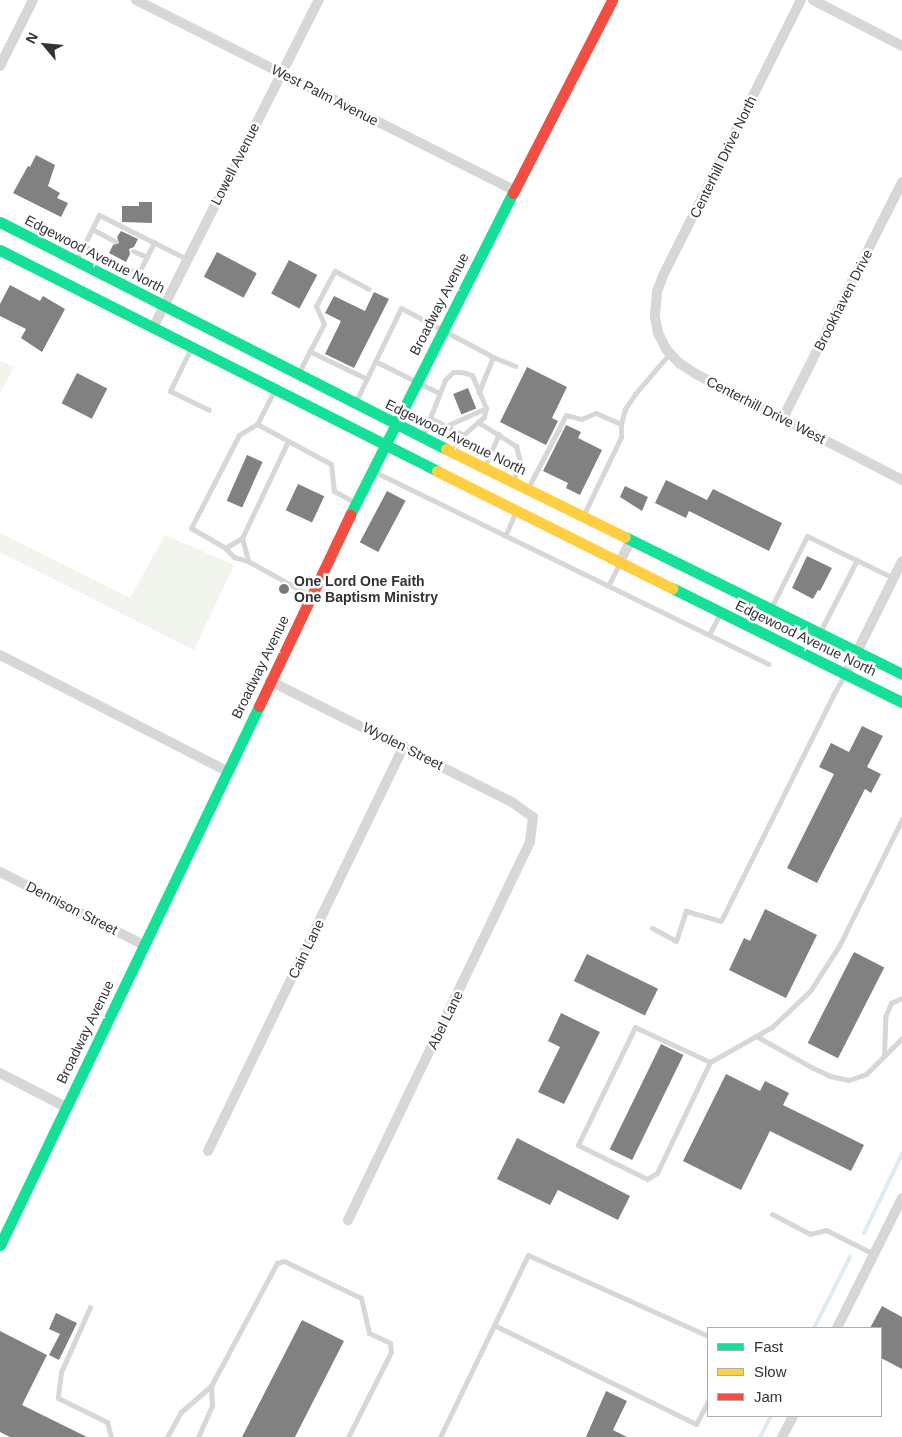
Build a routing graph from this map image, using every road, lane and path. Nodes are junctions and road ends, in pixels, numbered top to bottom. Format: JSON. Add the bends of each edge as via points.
{"nodes":[{"id":1,"x":33,"y":0,"type":"edge"},
{"id":2,"x":136,"y":0,"type":"edge"},
{"id":3,"x":318,"y":0,"type":"edge"},
{"id":4,"x":612,"y":0,"type":"edge"},
{"id":5,"x":801,"y":0,"type":"edge"},
{"id":6,"x":813,"y":0,"type":"edge"},
{"id":7,"x":902,"y":46,"type":"edge"},
{"id":8,"x":0,"y":66,"type":"edge"},
{"id":9,"x":281,"y":73,"type":"junction"},
{"id":10,"x":902,"y":182,"type":"edge"},
{"id":11,"x":514,"y":190,"type":"junction"},
{"id":12,"x":0,"y":222,"type":"edge"},
{"id":13,"x":92,"y":230,"type":"junction"},
{"id":14,"x":115,"y":241,"type":"dead end"},
{"id":15,"x":154,"y":242,"type":"junction"},
{"id":16,"x":83,"y":245,"type":"junction"},
{"id":17,"x":0,"y":250,"type":"edge"},
{"id":18,"x":134,"y":251,"type":"dead end"},
{"id":19,"x":146,"y":257,"type":"junction"},
{"id":20,"x":187,"y":259,"type":"junction"},
{"id":21,"x":76,"y":261,"type":"junction"},
{"id":22,"x":369,"y":289,"type":"dead end"},
{"id":23,"x":164,"y":306,"type":"junction"},
{"id":24,"x":654,"y":317,"type":"joint"},
{"id":25,"x":153,"y":328,"type":"junction"},
{"id":26,"x":443,"y":329,"type":"junction"},
{"id":27,"x":191,"y":347,"type":"junction"},
{"id":28,"x":310,"y":352,"type":"junction"},
{"id":29,"x":670,"y":353,"type":"junction"},
{"id":30,"x":493,"y":357,"type":"junction"},
{"id":31,"x":375,"y":361,"type":"junction"},
{"id":32,"x":515,"y":366,"type":"dead end"},
{"id":33,"x":298,"y":374,"type":"junction"},
{"id":34,"x":367,"y":379,"type":"junction"},
{"id":35,"x":416,"y":383,"type":"junction"},
{"id":36,"x":275,"y":390,"type":"junction"},
{"id":37,"x":479,"y":392,"type":"junction"},
{"id":38,"x":439,"y":393,"type":"junction"},
{"id":39,"x":355,"y":403,"type":"junction"},
{"id":40,"x":486,"y":408,"type":"junction"},
{"id":41,"x":209,"y":410,"type":"dead end"},
{"id":42,"x":430,"y":418,"type":"junction"},
{"id":43,"x":783,"y":418,"type":"junction"},
{"id":44,"x":478,"y":422,"type":"junction"},
{"id":45,"x":257,"y":424,"type":"junction"},
{"id":46,"x":396,"y":424,"type":"junction"},
{"id":47,"x":620,"y":424,"type":"junction"},
{"id":48,"x":446,"y":426,"type":"junction"},
{"id":49,"x":499,"y":434,"type":"junction"},
{"id":50,"x":463,"y":435,"type":"junction"},
{"id":51,"x":422,"y":437,"type":"junction"},
{"id":52,"x":288,"y":441,"type":"junction"},
{"id":53,"x":385,"y":445,"type":"junction"},
{"id":54,"x":452,"y":452,"type":"junction"},
{"id":55,"x":483,"y":468,"type":"junction"},
{"id":56,"x":372,"y":471,"type":"junction"},
{"id":57,"x":902,"y":480,"type":"edge"},
{"id":58,"x":513,"y":482,"type":"junction"},
{"id":59,"x":528,"y":489,"type":"junction"},
{"id":60,"x":356,"y":503,"type":"junction"},
{"id":61,"x":516,"y":511,"type":"junction"},
{"id":62,"x":582,"y":516,"type":"junction"},
{"id":63,"x":505,"y":536,"type":"junction"},
{"id":64,"x":242,"y":538,"type":"junction"},
{"id":65,"x":631,"y":540,"type":"junction"},
{"id":66,"x":225,"y":548,"type":"junction"},
{"id":67,"x":856,"y":560,"type":"junction"},
{"id":68,"x":248,"y":561,"type":"junction"},
{"id":69,"x":902,"y":561,"type":"edge"},
{"id":70,"x":619,"y":562,"type":"junction"},
{"id":71,"x":894,"y":578,"type":"junction"},
{"id":72,"x":608,"y":586,"type":"junction"},
{"id":73,"x":311,"y":597,"type":"junction"},
{"id":74,"x":770,"y":609,"type":"junction"},
{"id":75,"x":720,"y":612,"type":"junction"},
{"id":76,"x":820,"y":633,"type":"junction"},
{"id":77,"x":709,"y":635,"type":"junction"},
{"id":78,"x":858,"y":652,"type":"junction"},
{"id":79,"x":0,"y":655,"type":"edge"},
{"id":80,"x":768,"y":664,"type":"dead end"},
{"id":81,"x":846,"y":674,"type":"junction"},
{"id":82,"x":902,"y":674,"type":"edge"},
{"id":83,"x":270,"y":681,"type":"junction"},
{"id":84,"x":902,"y":702,"type":"edge"},
{"id":85,"x":404,"y":746,"type":"junction"},
{"id":86,"x":227,"y":771,"type":"junction"},
{"id":87,"x":532,"y":817,"type":"joint"},
{"id":88,"x":902,"y":819,"type":"edge"},
{"id":89,"x":0,"y":872,"type":"edge"},
{"id":90,"x":652,"y":928,"type":"dead end"},
{"id":91,"x":144,"y":945,"type":"junction"},
{"id":92,"x":902,"y":998,"type":"edge"},
{"id":93,"x":756,"y":1036,"type":"junction"},
{"id":94,"x":902,"y":1038,"type":"edge"},
{"id":95,"x":884,"y":1055,"type":"junction"},
{"id":96,"x":710,"y":1062,"type":"junction"},
{"id":97,"x":0,"y":1073,"type":"edge"},
{"id":98,"x":66,"y":1107,"type":"junction"},
{"id":99,"x":208,"y":1151,"type":"dead end"},
{"id":100,"x":902,"y":1198,"type":"edge"},
{"id":101,"x":772,"y":1214,"type":"dead end"},
{"id":102,"x":348,"y":1220,"type":"dead end"},
{"id":103,"x":0,"y":1245,"type":"edge"},
{"id":104,"x":874,"y":1254,"type":"junction"},
{"id":105,"x":90,"y":1307,"type":"dead end"},
{"id":106,"x":494,"y":1325,"type":"junction"},
{"id":107,"x":838,"y":1327,"type":"edge"},
{"id":108,"x":707,"y":1336,"type":"edge"},
{"id":109,"x":211,"y":1386,"type":"junction"},
{"id":110,"x":707,"y":1403,"type":"edge"},
{"id":111,"x":792,"y":1417,"type":"edge"},
{"id":112,"x":111,"y":1437,"type":"edge"},
{"id":113,"x":167,"y":1437,"type":"edge"},
{"id":114,"x":198,"y":1437,"type":"edge"},
{"id":115,"x":348,"y":1437,"type":"edge"},
{"id":116,"x":440,"y":1437,"type":"edge"},
{"id":117,"x":782,"y":1437,"type":"edge"}],
"edges":[{"from":1,"to":8,"type":"street"},
{"from":2,"to":9,"type":"street","name":"West Palm Avenue"},
{"from":3,"to":9,"type":"street","name":"Lowell Avenue"},
{"from":4,"to":11,"type":"main road","name":"Broadway Avenue"},
{"from":5,"to":24,"type":"street","name":"Centerhill Drive North","via":[[663,276]]},
{"from":6,"to":7,"type":"street"},
{"from":9,"to":11,"type":"street","name":"West Palm Avenue"},
{"from":9,"to":20,"type":"street","name":"Lowell Avenue"},
{"from":10,"to":43,"type":"street","name":"Brookhaven Drive"},
{"from":11,"to":26,"type":"main road","name":"Broadway Avenue"},
{"from":12,"to":21,"type":"main road","name":"Edgewood Avenue North"},
{"from":13,"to":14,"type":"lane"},
{"from":13,"to":15,"type":"lane","via":[[99,215]]},
{"from":13,"to":16,"type":"lane"},
{"from":15,"to":19,"type":"lane"},
{"from":15,"to":20,"type":"lane"},
{"from":16,"to":19,"type":"lane","via":[[137,276]]},
{"from":16,"to":21,"type":"lane"},
{"from":17,"to":25,"type":"main road","name":"Edgewood Avenue North"},
{"from":18,"to":19,"type":"lane"},
{"from":20,"to":23,"type":"street","name":"Lowell Avenue"},
{"from":21,"to":23,"type":"main road","name":"Edgewood Avenue North","via":[[132,286]]},
{"from":22,"to":28,"type":"lane","via":[[335,271],[316,306],[324,324]]},
{"from":23,"to":25,"type":"street","name":"Lowell Avenue"},
{"from":23,"to":33,"type":"main road","name":"Edgewood Avenue North"},
{"from":24,"to":29,"type":"street","name":"Centerhill Drive West","via":[[658,333]]},
{"from":25,"to":27,"type":"main road","name":"Edgewood Avenue North"},
{"from":26,"to":30,"type":"lane"},
{"from":26,"to":31,"type":"lane","via":[[402,308]]},
{"from":26,"to":35,"type":"main road","name":"Broadway Avenue"},
{"from":27,"to":36,"type":"main road","name":"Edgewood Avenue North"},
{"from":27,"to":41,"type":"lane","via":[[170,391]]},
{"from":28,"to":33,"type":"lane"},
{"from":28,"to":34,"type":"lane"},
{"from":29,"to":43,"type":"street","name":"Centerhill Drive West","via":[[696,374]]},
{"from":29,"to":47,"type":"lane","via":[[635,394]]},
{"from":30,"to":32,"type":"lane"},
{"from":30,"to":37,"type":"lane"},
{"from":31,"to":34,"type":"lane"},
{"from":31,"to":35,"type":"lane"},
{"from":33,"to":39,"type":"main road","name":"Edgewood Avenue North"},
{"from":34,"to":39,"type":"lane"},
{"from":35,"to":38,"type":"lane"},
{"from":35,"to":46,"type":"main road","name":"Broadway Avenue"},
{"from":36,"to":45,"type":"lane"},
{"from":36,"to":53,"type":"main road","name":"Edgewood Avenue North"},
{"from":37,"to":38,"type":"lane","via":[[472,375],[453,372]]},
{"from":37,"to":40,"type":"lane"},
{"from":38,"to":42,"type":"lane"},
{"from":39,"to":46,"type":"main road","name":"Edgewood Avenue North"},
{"from":40,"to":44,"type":"lane"},
{"from":40,"to":48,"type":"lane"},
{"from":42,"to":48,"type":"lane"},
{"from":42,"to":51,"type":"lane"},
{"from":43,"to":57,"type":"street","name":"Centerhill Drive West"},
{"from":44,"to":49,"type":"lane"},
{"from":44,"to":50,"type":"lane"},
{"from":45,"to":52,"type":"lane"},
{"from":45,"to":66,"type":"lane","via":[[239,435],[191,528]]},
{"from":46,"to":51,"type":"main road","name":"Edgewood Avenue North"},
{"from":46,"to":53,"type":"main road","name":"Broadway Avenue"},
{"from":47,"to":59,"type":"lane","via":[[596,413],[581,419],[566,415]]},
{"from":47,"to":62,"type":"lane","via":[[621,437]]},
{"from":48,"to":50,"type":"lane"},
{"from":49,"to":55,"type":"lane"},
{"from":49,"to":58,"type":"lane","via":[[516,446],[520,461]]},
{"from":50,"to":54,"type":"lane"},
{"from":51,"to":54,"type":"main road","name":"Edgewood Avenue North"},
{"from":52,"to":60,"type":"lane","via":[[331,464],[334,492]]},
{"from":52,"to":64,"type":"lane"},
{"from":53,"to":56,"type":"main road","name":"Broadway Avenue"},
{"from":53,"to":61,"type":"main road","name":"Edgewood Avenue North"},
{"from":54,"to":55,"type":"main road","name":"Edgewood Avenue North"},
{"from":55,"to":58,"type":"main road","name":"Edgewood Avenue North"},
{"from":56,"to":60,"type":"main road","name":"Broadway Avenue"},
{"from":56,"to":63,"type":"lane"},
{"from":58,"to":59,"type":"main road","name":"Edgewood Avenue North"},
{"from":59,"to":62,"type":"main road","name":"Edgewood Avenue North"},
{"from":60,"to":73,"type":"main road","name":"Broadway Avenue"},
{"from":61,"to":63,"type":"lane"},
{"from":61,"to":70,"type":"main road","name":"Edgewood Avenue North"},
{"from":62,"to":65,"type":"main road","name":"Edgewood Avenue North"},
{"from":63,"to":72,"type":"lane"},
{"from":64,"to":66,"type":"lane"},
{"from":64,"to":68,"type":"lane"},
{"from":65,"to":70,"type":"street"},
{"from":65,"to":74,"type":"main road","name":"Edgewood Avenue North"},
{"from":66,"to":68,"type":"lane","via":[[234,557]]},
{"from":67,"to":71,"type":"lane"},
{"from":67,"to":74,"type":"lane","via":[[807,536]]},
{"from":67,"to":76,"type":"lane"},
{"from":68,"to":73,"type":"lane"},
{"from":69,"to":71,"type":"street"},
{"from":70,"to":72,"type":"lane"},
{"from":70,"to":75,"type":"main road","name":"Edgewood Avenue North"},
{"from":71,"to":78,"type":"street"},
{"from":72,"to":77,"type":"lane"},
{"from":73,"to":83,"type":"main road","name":"Broadway Avenue"},
{"from":74,"to":76,"type":"main road","name":"Edgewood Avenue North"},
{"from":75,"to":77,"type":"lane"},
{"from":75,"to":81,"type":"main road","name":"Edgewood Avenue North"},
{"from":76,"to":78,"type":"main road","name":"Edgewood Avenue North"},
{"from":77,"to":80,"type":"lane"},
{"from":78,"to":81,"type":"street"},
{"from":78,"to":82,"type":"main road","name":"Edgewood Avenue North"},
{"from":79,"to":86,"type":"street"},
{"from":81,"to":84,"type":"main road","name":"Edgewood Avenue North"},
{"from":81,"to":90,"type":"lane","via":[[721,920],[686,911],[676,941]]},
{"from":83,"to":85,"type":"street","name":"Wyolen Street"},
{"from":83,"to":86,"type":"main road","name":"Broadway Avenue"},
{"from":85,"to":87,"type":"street","name":"Wyolen Street","via":[[512,802]]},
{"from":85,"to":99,"type":"street","name":"Cain Lane"},
{"from":86,"to":91,"type":"main road","name":"Broadway Avenue"},
{"from":87,"to":102,"type":"street","name":"Abel Lane","via":[[530,842]]},
{"from":88,"to":93,"type":"lane","via":[[839,946],[810,991],[772,1027]]},
{"from":89,"to":91,"type":"street","name":"Dennison Street"},
{"from":91,"to":98,"type":"main road","name":"Broadway Avenue"},
{"from":92,"to":95,"type":"lane","via":[[891,1003],[885,1017]]},
{"from":93,"to":95,"type":"lane","via":[[810,1067],[849,1080],[866,1074]]},
{"from":93,"to":96,"type":"lane"},
{"from":94,"to":95,"type":"lane"},
{"from":96,"to":96,"type":"lane","via":[[657,1174],[647,1179],[578,1145],[635,1027]]},
{"from":97,"to":98,"type":"street"},
{"from":98,"to":103,"type":"main road","name":"Broadway Avenue"},
{"from":100,"to":104,"type":"street"},
{"from":101,"to":104,"type":"lane","via":[[810,1234],[826,1230]]},
{"from":104,"to":107,"type":"street"},
{"from":105,"to":112,"type":"lane","via":[[61,1372],[58,1398],[107,1422]]},
{"from":106,"to":108,"type":"lane","via":[[528,1255]]},
{"from":106,"to":110,"type":"lane","via":[[696,1424]]},
{"from":106,"to":116,"type":"lane"},
{"from":109,"to":113,"type":"lane","via":[[181,1412]]},
{"from":109,"to":114,"type":"lane","via":[[212,1406]]},
{"from":109,"to":115,"type":"lane","via":[[277,1263],[284,1261],[361,1298],[369,1333],[390,1343],[391,1352]]},
{"from":111,"to":117,"type":"street"}]}
